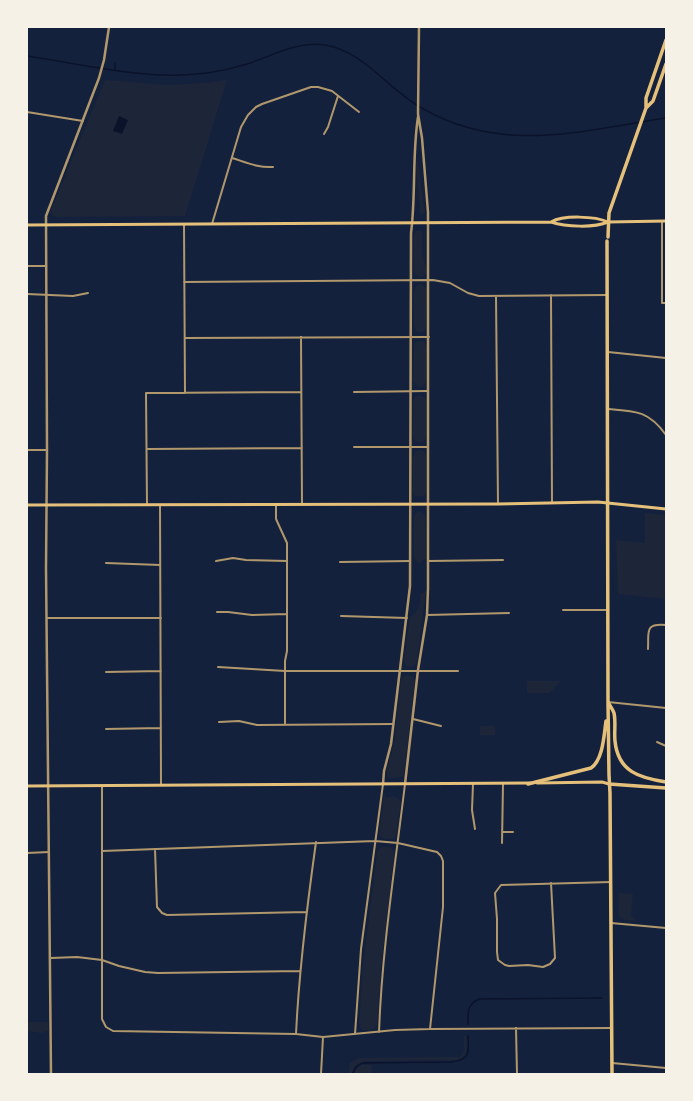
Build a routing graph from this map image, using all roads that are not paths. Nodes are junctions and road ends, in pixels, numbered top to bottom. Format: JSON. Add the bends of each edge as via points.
{"nodes":[{"id":1,"x":109,"y":27,"type":"edge"},
{"id":2,"x":419,"y":27,"type":"edge"},
{"id":3,"x":666,"y":40,"type":"edge"},
{"id":4,"x":666,"y":64,"type":"edge"},
{"id":5,"x":338,"y":96,"type":"junction"},
{"id":6,"x":646,"y":108,"type":"junction"},
{"id":7,"x":27,"y":112,"type":"edge"},
{"id":8,"x":359,"y":112,"type":"dead end"},
{"id":9,"x":418,"y":114,"type":"junction"},
{"id":10,"x":83,"y":121,"type":"junction"},
{"id":11,"x":324,"y":134,"type":"dead end"},
{"id":12,"x":232,"y":158,"type":"junction"},
{"id":13,"x":273,"y":167,"type":"dead end"},
{"id":14,"x":413,"y":222,"type":"junction"},
{"id":15,"x":428,"y":222,"type":"junction"},
{"id":16,"x":551,"y":222,"type":"junction"},
{"id":17,"x":608,"y":222,"type":"junction"},
{"id":18,"x":664,"y":222,"type":"edge"},
{"id":19,"x":27,"y":224,"type":"edge"},
{"id":20,"x":184,"y":224,"type":"junction"},
{"id":21,"x":212,"y":224,"type":"junction"},
{"id":22,"x":46,"y":225,"type":"junction"},
{"id":23,"x":27,"y":266,"type":"edge"},
{"id":24,"x":46,"y":266,"type":"junction"},
{"id":25,"x":429,"y":280,"type":"junction"},
{"id":26,"x":412,"y":281,"type":"junction"},
{"id":27,"x":184,"y":282,"type":"junction"},
{"id":28,"x":88,"y":293,"type":"dead end"},
{"id":29,"x":27,"y":294,"type":"edge"},
{"id":30,"x":46,"y":295,"type":"junction"},
{"id":31,"x":608,"y":295,"type":"junction"},
{"id":32,"x":496,"y":296,"type":"junction"},
{"id":33,"x":551,"y":296,"type":"junction"},
{"id":34,"x":666,"y":303,"type":"edge"},
{"id":35,"x":301,"y":337,"type":"junction"},
{"id":36,"x":412,"y":337,"type":"junction"},
{"id":37,"x":429,"y":337,"type":"junction"},
{"id":38,"x":185,"y":338,"type":"junction"},
{"id":39,"x":608,"y":352,"type":"junction"},
{"id":40,"x":666,"y":358,"type":"edge"},
{"id":41,"x":411,"y":391,"type":"junction"},
{"id":42,"x":428,"y":391,"type":"junction"},
{"id":43,"x":301,"y":392,"type":"junction"},
{"id":44,"x":354,"y":392,"type":"dead end"},
{"id":45,"x":185,"y":393,"type":"junction"},
{"id":46,"x":608,"y":408,"type":"junction"},
{"id":47,"x":666,"y":435,"type":"edge"},
{"id":48,"x":354,"y":447,"type":"dead end"},
{"id":49,"x":411,"y":447,"type":"junction"},
{"id":50,"x":428,"y":447,"type":"junction"},
{"id":51,"x":302,"y":448,"type":"junction"},
{"id":52,"x":146,"y":449,"type":"junction"},
{"id":53,"x":27,"y":450,"type":"edge"},
{"id":54,"x":47,"y":450,"type":"junction"},
{"id":55,"x":552,"y":503,"type":"junction"},
{"id":56,"x":608,"y":503,"type":"junction"},
{"id":57,"x":276,"y":504,"type":"junction"},
{"id":58,"x":302,"y":504,"type":"junction"},
{"id":59,"x":411,"y":504,"type":"junction"},
{"id":60,"x":428,"y":504,"type":"junction"},
{"id":61,"x":498,"y":504,"type":"junction"},
{"id":62,"x":47,"y":505,"type":"junction"},
{"id":63,"x":147,"y":505,"type":"junction"},
{"id":64,"x":160,"y":505,"type":"junction"},
{"id":65,"x":27,"y":506,"type":"edge"},
{"id":66,"x":666,"y":508,"type":"edge"},
{"id":67,"x":503,"y":560,"type":"dead end"},
{"id":68,"x":216,"y":561,"type":"dead end"},
{"id":69,"x":287,"y":561,"type":"junction"},
{"id":70,"x":411,"y":561,"type":"junction"},
{"id":71,"x":429,"y":561,"type":"junction"},
{"id":72,"x":340,"y":562,"type":"dead end"},
{"id":73,"x":106,"y":563,"type":"dead end"},
{"id":74,"x":160,"y":565,"type":"junction"},
{"id":75,"x":563,"y":610,"type":"dead end"},
{"id":76,"x":608,"y":610,"type":"junction"},
{"id":77,"x":217,"y":612,"type":"dead end"},
{"id":78,"x":509,"y":613,"type":"dead end"},
{"id":79,"x":287,"y":614,"type":"junction"},
{"id":80,"x":427,"y":615,"type":"junction"},
{"id":81,"x":341,"y":616,"type":"dead end"},
{"id":82,"x":47,"y":618,"type":"junction"},
{"id":83,"x":161,"y":618,"type":"junction"},
{"id":84,"x":407,"y":618,"type":"junction"},
{"id":85,"x":666,"y":625,"type":"edge"},
{"id":86,"x":648,"y":649,"type":"dead end"},
{"id":87,"x":218,"y":667,"type":"dead end"},
{"id":88,"x":399,"y":670,"type":"junction"},
{"id":89,"x":418,"y":670,"type":"junction"},
{"id":90,"x":161,"y":671,"type":"junction"},
{"id":91,"x":285,"y":671,"type":"junction"},
{"id":92,"x":458,"y":671,"type":"dead end"},
{"id":93,"x":106,"y":672,"type":"dead end"},
{"id":94,"x":608,"y":702,"type":"junction"},
{"id":95,"x":666,"y":708,"type":"edge"},
{"id":96,"x":608,"y":712,"type":"junction"},
{"id":97,"x":413,"y":719,"type":"junction"},
{"id":98,"x":219,"y":722,"type":"dead end"},
{"id":99,"x":285,"y":724,"type":"junction"},
{"id":100,"x":393,"y":724,"type":"junction"},
{"id":101,"x":441,"y":726,"type":"dead end"},
{"id":102,"x":161,"y":728,"type":"junction"},
{"id":103,"x":106,"y":729,"type":"dead end"},
{"id":104,"x":657,"y":742,"type":"dead end"},
{"id":105,"x":666,"y":746,"type":"edge"},
{"id":106,"x":666,"y":782,"type":"edge"},
{"id":107,"x":383,"y":784,"type":"junction"},
{"id":108,"x":405,"y":784,"type":"junction"},
{"id":109,"x":473,"y":784,"type":"junction"},
{"id":110,"x":503,"y":784,"type":"junction"},
{"id":111,"x":528,"y":784,"type":"junction"},
{"id":112,"x":609,"y":784,"type":"junction"},
{"id":113,"x":160,"y":785,"type":"junction"},
{"id":114,"x":27,"y":786,"type":"edge"},
{"id":115,"x":48,"y":786,"type":"junction"},
{"id":116,"x":102,"y":786,"type":"junction"},
{"id":117,"x":666,"y":788,"type":"edge"},
{"id":118,"x":475,"y":829,"type":"dead end"},
{"id":119,"x":502,"y":832,"type":"junction"},
{"id":120,"x":513,"y":832,"type":"dead end"},
{"id":121,"x":374,"y":840,"type":"junction"},
{"id":122,"x":316,"y":842,"type":"junction"},
{"id":123,"x":398,"y":843,"type":"junction"},
{"id":124,"x":502,"y":843,"type":"dead end"},
{"id":125,"x":155,"y":849,"type":"junction"},
{"id":126,"x":102,"y":851,"type":"junction"},
{"id":127,"x":49,"y":852,"type":"junction"},
{"id":128,"x":27,"y":853,"type":"edge"},
{"id":129,"x":610,"y":882,"type":"junction"},
{"id":130,"x":551,"y":883,"type":"junction"},
{"id":131,"x":306,"y":912,"type":"junction"},
{"id":132,"x":611,"y":923,"type":"junction"},
{"id":133,"x":666,"y":928,"type":"edge"},
{"id":134,"x":51,"y":958,"type":"junction"},
{"id":135,"x":102,"y":960,"type":"junction"},
{"id":136,"x":300,"y":971,"type":"junction"},
{"id":137,"x":516,"y":1028,"type":"junction"},
{"id":138,"x":611,"y":1028,"type":"junction"},
{"id":139,"x":430,"y":1029,"type":"junction"},
{"id":140,"x":379,"y":1032,"type":"junction"},
{"id":141,"x":296,"y":1034,"type":"junction"},
{"id":142,"x":355,"y":1034,"type":"junction"},
{"id":143,"x":323,"y":1037,"type":"junction"},
{"id":144,"x":612,"y":1063,"type":"junction"},
{"id":145,"x":666,"y":1068,"type":"edge"},
{"id":146,"x":51,"y":1074,"type":"edge"},
{"id":147,"x":321,"y":1074,"type":"edge"},
{"id":148,"x":517,"y":1074,"type":"edge"},
{"id":149,"x":612,"y":1074,"type":"edge"}],
"edges":[{"from":1,"to":10,"type":"street","via":[[100,77]]},
{"from":2,"to":9,"type":"street"},
{"from":3,"to":6,"type":"main road","via":[[646,98]]},
{"from":4,"to":6,"type":"main road","via":[[653,101]]},
{"from":5,"to":8,"type":"street"},
{"from":5,"to":11,"type":"street"},
{"from":5,"to":12,"type":"street","via":[[326,88],[311,87],[256,107],[242,123]]},
{"from":6,"to":17,"type":"main road"},
{"from":7,"to":10,"type":"street"},
{"from":9,"to":14,"type":"street"},
{"from":9,"to":15,"type":"street"},
{"from":10,"to":22,"type":"street","via":[[49,205]]},
{"from":12,"to":13,"type":"street","via":[[265,168]]},
{"from":12,"to":21,"type":"street"},
{"from":14,"to":15,"type":"main road"},
{"from":14,"to":21,"type":"main road"},
{"from":14,"to":26,"type":"street"},
{"from":15,"to":16,"type":"main road"},
{"from":15,"to":25,"type":"street"},
{"from":16,"to":17,"type":"main road","via":[[562,226],[601,225]]},
{"from":16,"to":17,"type":"main road","via":[[558,218],[601,218]]},
{"from":17,"to":18,"type":"main road"},
{"from":17,"to":31,"type":"main road"},
{"from":18,"to":34,"type":"street","via":[[662,303]]},
{"from":19,"to":22,"type":"main road"},
{"from":20,"to":21,"type":"main road"},
{"from":20,"to":22,"type":"main road"},
{"from":20,"to":27,"type":"street"},
{"from":22,"to":24,"type":"street"},
{"from":23,"to":24,"type":"street"},
{"from":24,"to":30,"type":"street"},
{"from":25,"to":26,"type":"street"},
{"from":25,"to":32,"type":"street","via":[[450,283],[474,295]]},
{"from":25,"to":37,"type":"street"},
{"from":26,"to":27,"type":"street"},
{"from":26,"to":36,"type":"street"},
{"from":27,"to":38,"type":"street"},
{"from":28,"to":30,"type":"street","via":[[73,296]]},
{"from":29,"to":30,"type":"street"},
{"from":30,"to":54,"type":"street"},
{"from":31,"to":33,"type":"street"},
{"from":31,"to":39,"type":"main road"},
{"from":32,"to":33,"type":"street"},
{"from":32,"to":61,"type":"street"},
{"from":33,"to":55,"type":"street"},
{"from":35,"to":36,"type":"street"},
{"from":35,"to":38,"type":"street"},
{"from":35,"to":43,"type":"street"},
{"from":36,"to":37,"type":"street"},
{"from":36,"to":41,"type":"street"},
{"from":37,"to":42,"type":"street"},
{"from":38,"to":45,"type":"street"},
{"from":39,"to":40,"type":"street"},
{"from":39,"to":46,"type":"main road"},
{"from":41,"to":42,"type":"street"},
{"from":41,"to":44,"type":"street"},
{"from":41,"to":49,"type":"street"},
{"from":42,"to":50,"type":"street"},
{"from":43,"to":45,"type":"street"},
{"from":43,"to":51,"type":"street"},
{"from":45,"to":52,"type":"street","via":[[146,394]]},
{"from":46,"to":47,"type":"street","via":[[643,414],[655,422]]},
{"from":46,"to":56,"type":"main road"},
{"from":48,"to":49,"type":"street"},
{"from":49,"to":50,"type":"street"},
{"from":49,"to":59,"type":"street"},
{"from":50,"to":60,"type":"street"},
{"from":51,"to":52,"type":"street"},
{"from":51,"to":58,"type":"street"},
{"from":52,"to":63,"type":"street"},
{"from":53,"to":54,"type":"street"},
{"from":54,"to":62,"type":"street"},
{"from":55,"to":56,"type":"main road"},
{"from":55,"to":61,"type":"main road"},
{"from":56,"to":66,"type":"main road"},
{"from":56,"to":76,"type":"main road"},
{"from":57,"to":58,"type":"main road"},
{"from":57,"to":64,"type":"main road"},
{"from":57,"to":69,"type":"street","via":[[276,519],[287,543]]},
{"from":58,"to":59,"type":"main road"},
{"from":59,"to":60,"type":"main road"},
{"from":59,"to":70,"type":"street"},
{"from":60,"to":61,"type":"main road"},
{"from":60,"to":71,"type":"street"},
{"from":62,"to":63,"type":"main road"},
{"from":62,"to":65,"type":"main road"},
{"from":62,"to":82,"type":"street"},
{"from":63,"to":64,"type":"main road"},
{"from":64,"to":74,"type":"street"},
{"from":67,"to":71,"type":"street"},
{"from":68,"to":69,"type":"street","via":[[233,558]]},
{"from":69,"to":79,"type":"street"},
{"from":70,"to":72,"type":"street"},
{"from":70,"to":84,"type":"street"},
{"from":71,"to":80,"type":"street"},
{"from":73,"to":74,"type":"street"},
{"from":74,"to":83,"type":"street"},
{"from":75,"to":76,"type":"street"},
{"from":76,"to":94,"type":"main road"},
{"from":77,"to":79,"type":"street"},
{"from":78,"to":80,"type":"street"},
{"from":79,"to":91,"type":"street"},
{"from":80,"to":89,"type":"street"},
{"from":81,"to":84,"type":"street"},
{"from":82,"to":83,"type":"street"},
{"from":82,"to":115,"type":"street"},
{"from":83,"to":90,"type":"street"},
{"from":84,"to":88,"type":"street"},
{"from":85,"to":86,"type":"street","via":[[652,625],[649,630]]},
{"from":87,"to":91,"type":"street"},
{"from":88,"to":89,"type":"street"},
{"from":88,"to":91,"type":"street"},
{"from":88,"to":100,"type":"street"},
{"from":89,"to":92,"type":"street"},
{"from":89,"to":97,"type":"street"},
{"from":90,"to":93,"type":"street"},
{"from":90,"to":102,"type":"street"},
{"from":91,"to":99,"type":"street"},
{"from":94,"to":95,"type":"street"},
{"from":94,"to":96,"type":"main road"},
{"from":94,"to":106,"type":"main road","via":[[614,713],[615,742],[622,763],[641,777]]},
{"from":96,"to":111,"type":"main road","via":[[596,765]]},
{"from":96,"to":112,"type":"main road"},
{"from":97,"to":101,"type":"street"},
{"from":97,"to":108,"type":"street"},
{"from":98,"to":99,"type":"street"},
{"from":99,"to":100,"type":"street"},
{"from":100,"to":107,"type":"street"},
{"from":102,"to":103,"type":"street"},
{"from":102,"to":113,"type":"street"},
{"from":104,"to":105,"type":"street"},
{"from":107,"to":108,"type":"main road"},
{"from":107,"to":113,"type":"main road"},
{"from":107,"to":121,"type":"street"},
{"from":108,"to":109,"type":"main road"},
{"from":108,"to":123,"type":"street"},
{"from":109,"to":110,"type":"main road"},
{"from":109,"to":118,"type":"street","via":[[472,810]]},
{"from":110,"to":111,"type":"main road"},
{"from":110,"to":119,"type":"street"},
{"from":111,"to":112,"type":"main road"},
{"from":112,"to":117,"type":"main road"},
{"from":112,"to":129,"type":"main road"},
{"from":113,"to":116,"type":"main road"},
{"from":114,"to":115,"type":"main road"},
{"from":115,"to":116,"type":"main road"},
{"from":115,"to":127,"type":"street"},
{"from":116,"to":126,"type":"street"},
{"from":119,"to":120,"type":"street"},
{"from":119,"to":124,"type":"street"},
{"from":121,"to":122,"type":"street"},
{"from":121,"to":123,"type":"street"},
{"from":121,"to":142,"type":"street","via":[[361,950]]},
{"from":122,"to":125,"type":"street"},
{"from":122,"to":131,"type":"street"},
{"from":123,"to":139,"type":"street","via":[[433,850],[443,861],[443,907]]},
{"from":123,"to":140,"type":"street","via":[[387,922]]},
{"from":125,"to":126,"type":"street"},
{"from":125,"to":131,"type":"street","via":[[157,907],[162,913],[167,915]]},
{"from":126,"to":135,"type":"street"},
{"from":127,"to":128,"type":"street"},
{"from":127,"to":134,"type":"street"},
{"from":129,"to":130,"type":"street"},
{"from":129,"to":132,"type":"main road"},
{"from":130,"to":130,"type":"street","via":[[555,958],[543,967],[505,965],[498,960],[497,952],[497,889],[503,884]]},
{"from":131,"to":136,"type":"street"},
{"from":132,"to":133,"type":"street"},
{"from":132,"to":138,"type":"main road"},
{"from":134,"to":135,"type":"street","via":[[77,957]]},
{"from":134,"to":146,"type":"street"},
{"from":135,"to":136,"type":"street","via":[[144,972],[158,973]]},
{"from":135,"to":141,"type":"street","via":[[102,1019],[106,1027],[113,1031]]},
{"from":136,"to":141,"type":"street"},
{"from":137,"to":138,"type":"street"},
{"from":137,"to":139,"type":"street"},
{"from":137,"to":148,"type":"street"},
{"from":138,"to":144,"type":"main road"},
{"from":139,"to":140,"type":"street"},
{"from":140,"to":142,"type":"street"},
{"from":141,"to":143,"type":"street"},
{"from":142,"to":143,"type":"street"},
{"from":143,"to":147,"type":"street"},
{"from":144,"to":145,"type":"street"},
{"from":144,"to":149,"type":"main road"}]}
